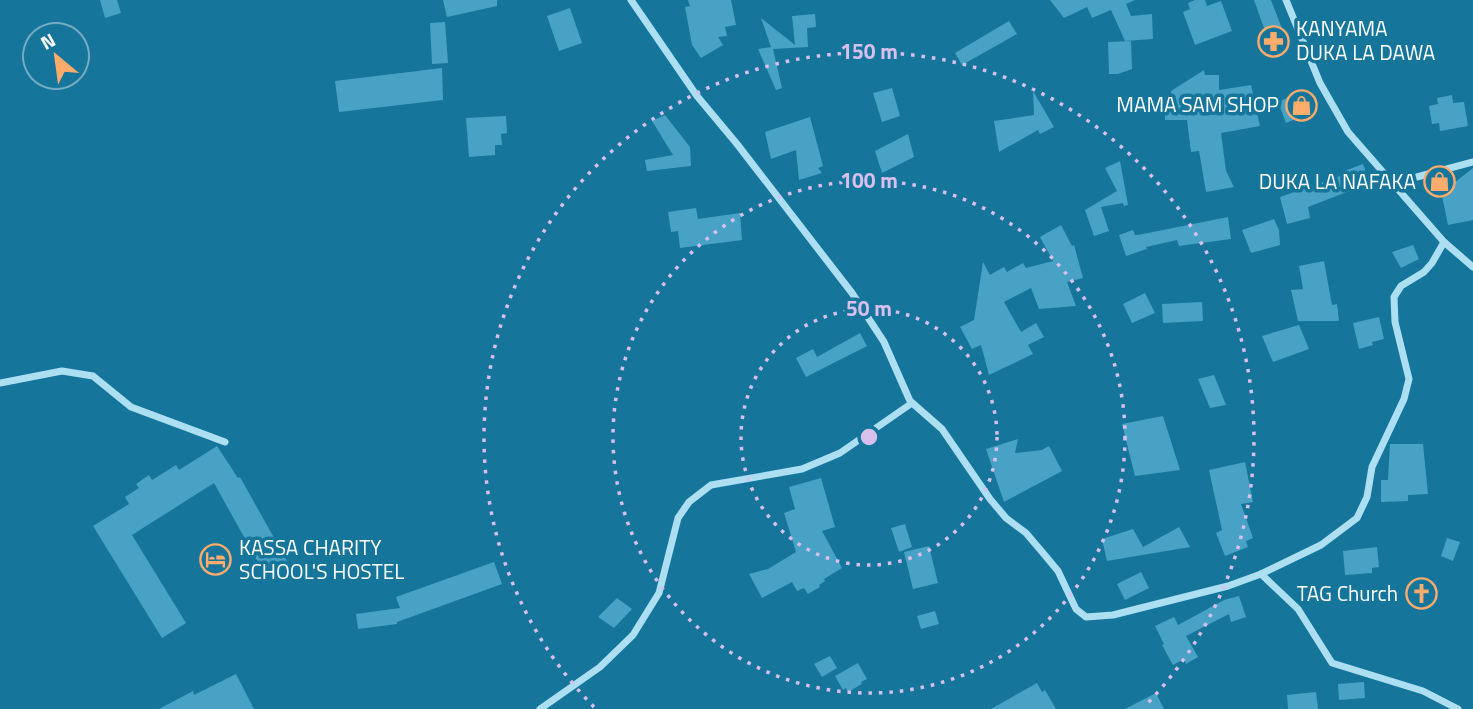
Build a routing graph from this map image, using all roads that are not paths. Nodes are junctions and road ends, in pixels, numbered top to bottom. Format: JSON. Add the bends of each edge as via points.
{"nodes":[{"id":1,"x":631,"y":0,"type":"edge"},
{"id":2,"x":1286,"y":0,"type":"edge"},
{"id":3,"x":1473,"y":162,"type":"edge"},
{"id":4,"x":1396,"y":188,"type":"junction"},
{"id":5,"x":1444,"y":242,"type":"junction"},
{"id":6,"x":1473,"y":267,"type":"edge"},
{"id":7,"x":0,"y":383,"type":"edge"},
{"id":8,"x":912,"y":402,"type":"junction"},
{"id":9,"x":225,"y":443,"type":"dead end"},
{"id":10,"x":1261,"y":574,"type":"junction"},
{"id":11,"x":540,"y":709,"type":"edge"},
{"id":12,"x":1458,"y":709,"type":"edge"}],
"edges":[{"from":1,"to":8,"type":"street","via":[[696,96],[852,293],[884,342]]},
{"from":2,"to":4,"type":"street","via":[[1320,83],[1342,122]]},
{"from":3,"to":4,"type":"street","via":[[1417,177]]},
{"from":4,"to":5,"type":"street"},
{"from":5,"to":6,"type":"street"},
{"from":5,"to":10,"type":"street","via":[[1424,272],[1401,286],[1394,298],[1409,379],[1372,467],[1364,506],[1357,518],[1321,545]]},
{"from":7,"to":9,"type":"street","via":[[62,371],[93,376],[131,407]]},
{"from":8,"to":10,"type":"street","via":[[942,429],[990,499],[1058,571],[1082,615],[1093,618],[1176,601]]},
{"from":8,"to":11,"type":"street","via":[[840,453],[802,469],[710,485],[689,502],[678,518],[659,593],[633,635],[600,667]]},
{"from":10,"to":12,"type":"street","via":[[1298,609],[1332,663],[1423,691]]}]}
